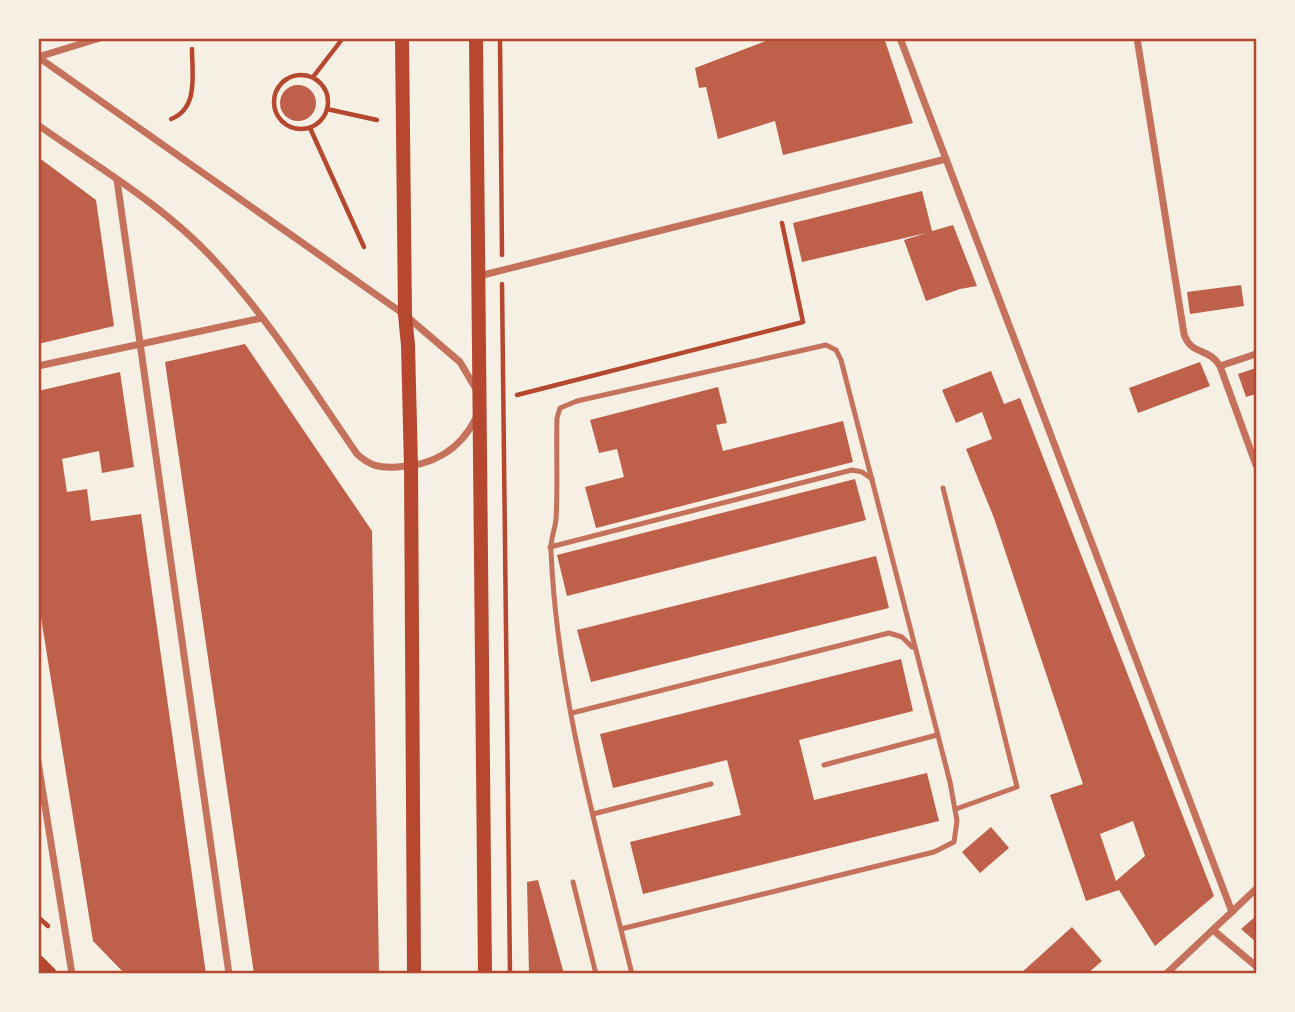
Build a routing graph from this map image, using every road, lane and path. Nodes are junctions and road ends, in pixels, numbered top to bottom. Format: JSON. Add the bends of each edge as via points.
{"nodes":[{"id":1,"x":100,"y":38,"type":"edge"},
{"id":2,"x":342,"y":38,"type":"edge"},
{"id":3,"x":402,"y":38,"type":"edge"},
{"id":4,"x":476,"y":38,"type":"edge"},
{"id":5,"x":500,"y":38,"type":"edge"},
{"id":6,"x":900,"y":38,"type":"edge"},
{"id":7,"x":1137,"y":38,"type":"edge"},
{"id":8,"x":74,"y":42,"type":"edge"},
{"id":9,"x":192,"y":49,"type":"dead end"},
{"id":10,"x":38,"y":57,"type":"edge"},
{"id":11,"x":313,"y":77,"type":"junction"},
{"id":12,"x":327,"y":109,"type":"junction"},
{"id":13,"x":171,"y":119,"type":"dead end"},
{"id":14,"x":377,"y":120,"type":"dead end"},
{"id":15,"x":38,"y":125,"type":"edge"},
{"id":16,"x":310,"y":128,"type":"junction"},
{"id":17,"x":946,"y":159,"type":"junction"},
{"id":18,"x":117,"y":180,"type":"junction"},
{"id":19,"x":782,"y":223,"type":"dead end"},
{"id":20,"x":364,"y":247,"type":"dead end"},
{"id":21,"x":502,"y":271,"type":"junction"},
{"id":22,"x":479,"y":276,"type":"junction"},
{"id":23,"x":405,"y":315,"type":"junction"},
{"id":24,"x":262,"y":318,"type":"junction"},
{"id":25,"x":139,"y":344,"type":"junction"},
{"id":26,"x":1256,"y":354,"type":"edge"},
{"id":27,"x":38,"y":366,"type":"edge"},
{"id":28,"x":1220,"y":366,"type":"junction"},
{"id":29,"x":517,"y":395,"type":"dead end"},
{"id":30,"x":480,"y":405,"type":"junction"},
{"id":31,"x":1256,"y":465,"type":"edge"},
{"id":32,"x":411,"y":467,"type":"junction"},
{"id":33,"x":872,"y":479,"type":"junction"},
{"id":34,"x":943,"y":488,"type":"dead end"},
{"id":35,"x":550,"y":547,"type":"junction"},
{"id":36,"x":914,"y":650,"type":"junction"},
{"id":37,"x":572,"y":713,"type":"junction"},
{"id":38,"x":937,"y":735,"type":"junction"},
{"id":39,"x":38,"y":762,"type":"edge"},
{"id":40,"x":824,"y":765,"type":"dead end"},
{"id":41,"x":711,"y":784,"type":"dead end"},
{"id":42,"x":956,"y":809,"type":"junction"},
{"id":43,"x":593,"y":814,"type":"junction"},
{"id":44,"x":573,"y":882,"type":"dead end"},
{"id":45,"x":1256,"y":889,"type":"edge"},
{"id":46,"x":1232,"y":912,"type":"junction"},
{"id":47,"x":621,"y":929,"type":"junction"},
{"id":48,"x":1213,"y":930,"type":"junction"},
{"id":49,"x":38,"y":962,"type":"edge"},
{"id":50,"x":1256,"y":966,"type":"edge"},
{"id":51,"x":50,"y":974,"type":"edge"},
{"id":52,"x":72,"y":974,"type":"edge"},
{"id":53,"x":229,"y":974,"type":"edge"},
{"id":54,"x":414,"y":974,"type":"edge"},
{"id":55,"x":485,"y":974,"type":"edge"},
{"id":56,"x":510,"y":974,"type":"edge"},
{"id":57,"x":596,"y":974,"type":"edge"},
{"id":58,"x":632,"y":974,"type":"edge"},
{"id":59,"x":1166,"y":974,"type":"edge"}],
"edges":[{"from":1,"to":8,"type":"street"},
{"from":2,"to":11,"type":"path"},
{"from":3,"to":23,"type":"main road"},
{"from":4,"to":22,"type":"main road"},
{"from":5,"to":21,"type":"path"},
{"from":6,"to":17,"type":"street"},
{"from":7,"to":28,"type":"street","via":[[1184,334],[1187,344],[1207,353]]},
{"from":8,"to":10,"type":"street"},
{"from":9,"to":13,"type":"path","via":[[188,106]]},
{"from":10,"to":23,"type":"street"},
{"from":11,"to":12,"type":"path","via":[[324,88]]},
{"from":11,"to":16,"type":"path","via":[[288,78],[274,100],[284,123]]},
{"from":12,"to":14,"type":"path"},
{"from":12,"to":16,"type":"path"},
{"from":15,"to":18,"type":"street"},
{"from":16,"to":20,"type":"path"},
{"from":17,"to":21,"type":"street"},
{"from":17,"to":46,"type":"street"},
{"from":18,"to":24,"type":"street","via":[[197,243]]},
{"from":18,"to":25,"type":"street"},
{"from":19,"to":29,"type":"path","via":[[803,322]]},
{"from":21,"to":22,"type":"street"},
{"from":21,"to":56,"type":"path"},
{"from":22,"to":30,"type":"main road"},
{"from":23,"to":30,"type":"street","via":[[460,362]]},
{"from":23,"to":32,"type":"main road"},
{"from":24,"to":25,"type":"street"},
{"from":24,"to":32,"type":"street","via":[[362,459],[380,468]]},
{"from":25,"to":27,"type":"street"},
{"from":25,"to":53,"type":"street"},
{"from":26,"to":28,"type":"street"},
{"from":28,"to":31,"type":"street"},
{"from":30,"to":32,"type":"street","via":[[459,443],[428,463]]},
{"from":30,"to":55,"type":"main road"},
{"from":32,"to":54,"type":"main road"},
{"from":33,"to":35,"type":"lane","via":[[852,470]]},
{"from":33,"to":35,"type":"lane","via":[[841,360],[836,350],[826,345],[559,408],[556,522]]},
{"from":33,"to":36,"type":"lane"},
{"from":34,"to":42,"type":"lane","via":[[1017,787]]},
{"from":35,"to":37,"type":"lane","via":[[556,621]]},
{"from":36,"to":37,"type":"lane","via":[[902,637],[889,633]]},
{"from":36,"to":38,"type":"lane"},
{"from":37,"to":43,"type":"lane"},
{"from":38,"to":40,"type":"lane"},
{"from":38,"to":42,"type":"lane"},
{"from":39,"to":52,"type":"street"},
{"from":41,"to":43,"type":"lane"},
{"from":42,"to":47,"type":"lane","via":[[954,842],[934,852]]},
{"from":43,"to":47,"type":"lane"},
{"from":44,"to":57,"type":"lane"},
{"from":45,"to":46,"type":"street"},
{"from":46,"to":48,"type":"street"},
{"from":47,"to":58,"type":"lane"},
{"from":48,"to":50,"type":"street"},
{"from":48,"to":59,"type":"street"},
{"from":49,"to":51,"type":"main road"}]}
